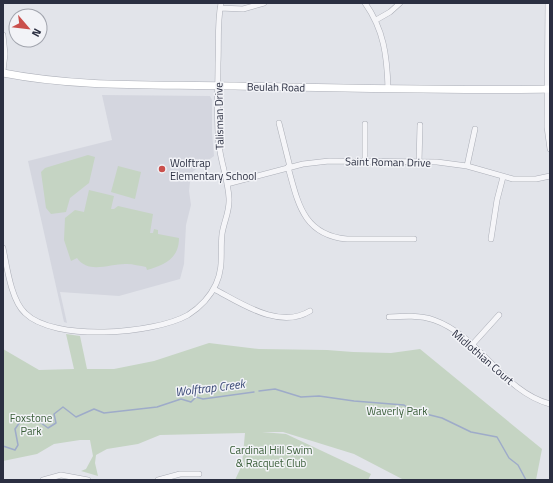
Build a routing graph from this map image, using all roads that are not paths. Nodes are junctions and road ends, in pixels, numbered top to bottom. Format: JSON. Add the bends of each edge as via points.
{"nodes":[{"id":1,"x":264,"y":3,"type":"edge"},
{"id":2,"x":365,"y":3,"type":"edge"},
{"id":3,"x":400,"y":3,"type":"edge"},
{"id":4,"x":548,"y":3,"type":"edge"},
{"id":5,"x":220,"y":6,"type":"edge"},
{"id":6,"x":549,"y":18,"type":"edge"},
{"id":7,"x":376,"y":20,"type":"junction"},
{"id":8,"x":3,"y":35,"type":"edge"},
{"id":9,"x":3,"y":72,"type":"edge"},
{"id":10,"x":218,"y":86,"type":"junction"},
{"id":11,"x":388,"y":88,"type":"junction"},
{"id":12,"x":548,"y":89,"type":"edge"},
{"id":13,"x":279,"y":123,"type":"dead end"},
{"id":14,"x":365,"y":124,"type":"dead end"},
{"id":15,"x":420,"y":125,"type":"dead end"},
{"id":16,"x":475,"y":129,"type":"dead end"},
{"id":17,"x":550,"y":148,"type":"edge"},
{"id":18,"x":365,"y":161,"type":"junction"},
{"id":19,"x":419,"y":162,"type":"junction"},
{"id":20,"x":467,"y":166,"type":"junction"},
{"id":21,"x":289,"y":167,"type":"junction"},
{"id":22,"x":550,"y":176,"type":"edge"},
{"id":23,"x":503,"y":177,"type":"junction"},
{"id":24,"x":227,"y":184,"type":"junction"},
{"id":25,"x":414,"y":239,"type":"dead end"},
{"id":26,"x":491,"y":239,"type":"dead end"},
{"id":27,"x":3,"y":248,"type":"edge"},
{"id":28,"x":214,"y":289,"type":"junction"},
{"id":29,"x":310,"y":311,"type":"dead end"},
{"id":30,"x":499,"y":315,"type":"dead end"},
{"id":31,"x":389,"y":317,"type":"dead end"},
{"id":32,"x":471,"y":346,"type":"junction"},
{"id":33,"x":550,"y":404,"type":"edge"},
{"id":34,"x":199,"y":474,"type":"dead end"},
{"id":35,"x":43,"y":480,"type":"edge"},
{"id":36,"x":87,"y":480,"type":"edge"},
{"id":37,"x":158,"y":480,"type":"edge"}],
"edges":[{"from":1,"to":5,"type":"street","via":[[243,9]]},
{"from":2,"to":7,"type":"street"},
{"from":3,"to":7,"type":"street"},
{"from":4,"to":6,"type":"street"},
{"from":5,"to":10,"type":"street","name":"Talisman Drive"},
{"from":6,"to":12,"type":"street"},
{"from":7,"to":11,"type":"street","via":[[386,50]]},
{"from":8,"to":9,"type":"street"},
{"from":9,"to":10,"type":"main road","name":"Beulah Road","via":[[48,80],[107,84]]},
{"from":10,"to":11,"type":"main road","name":"Beulah Road"},
{"from":10,"to":24,"type":"street","name":"Talisman Drive","via":[[219,146]]},
{"from":11,"to":12,"type":"main road","name":"Beulah Road"},
{"from":12,"to":17,"type":"street","via":[[547,128]]},
{"from":13,"to":21,"type":"street"},
{"from":14,"to":18,"type":"street"},
{"from":15,"to":19,"type":"street"},
{"from":16,"to":20,"type":"street"},
{"from":18,"to":19,"type":"street","name":"Saint Roman Drive"},
{"from":18,"to":21,"type":"street","name":"Saint Roman Drive","via":[[314,162]]},
{"from":19,"to":20,"type":"street","name":"Saint Roman Drive"},
{"from":20,"to":23,"type":"street","name":"Saint Roman Drive"},
{"from":21,"to":24,"type":"street","name":"Saint Roman Drive"},
{"from":21,"to":25,"type":"street","via":[[304,215],[323,233],[348,239]]},
{"from":22,"to":23,"type":"street","name":"Saint Roman Drive","via":[[525,180]]},
{"from":23,"to":26,"type":"street"},
{"from":24,"to":28,"type":"street","name":"Talisman Drive","via":[[229,208],[222,233],[221,268]]},
{"from":27,"to":28,"type":"street","name":"Talisman Drive","via":[[15,299],[25,314],[42,323],[81,332],[114,332],[179,319],[198,307]]},
{"from":28,"to":29,"type":"street","via":[[273,316],[295,316]]},
{"from":30,"to":32,"type":"street"},
{"from":31,"to":32,"type":"street","name":"Midlothian Court","via":[[414,316],[434,320],[451,329]]},
{"from":32,"to":33,"type":"street","name":"Midlothian Court","via":[[527,394]]},
{"from":34,"to":37,"type":"street","via":[[171,476]]},
{"from":35,"to":36,"type":"street","via":[[61,475]]}]}
